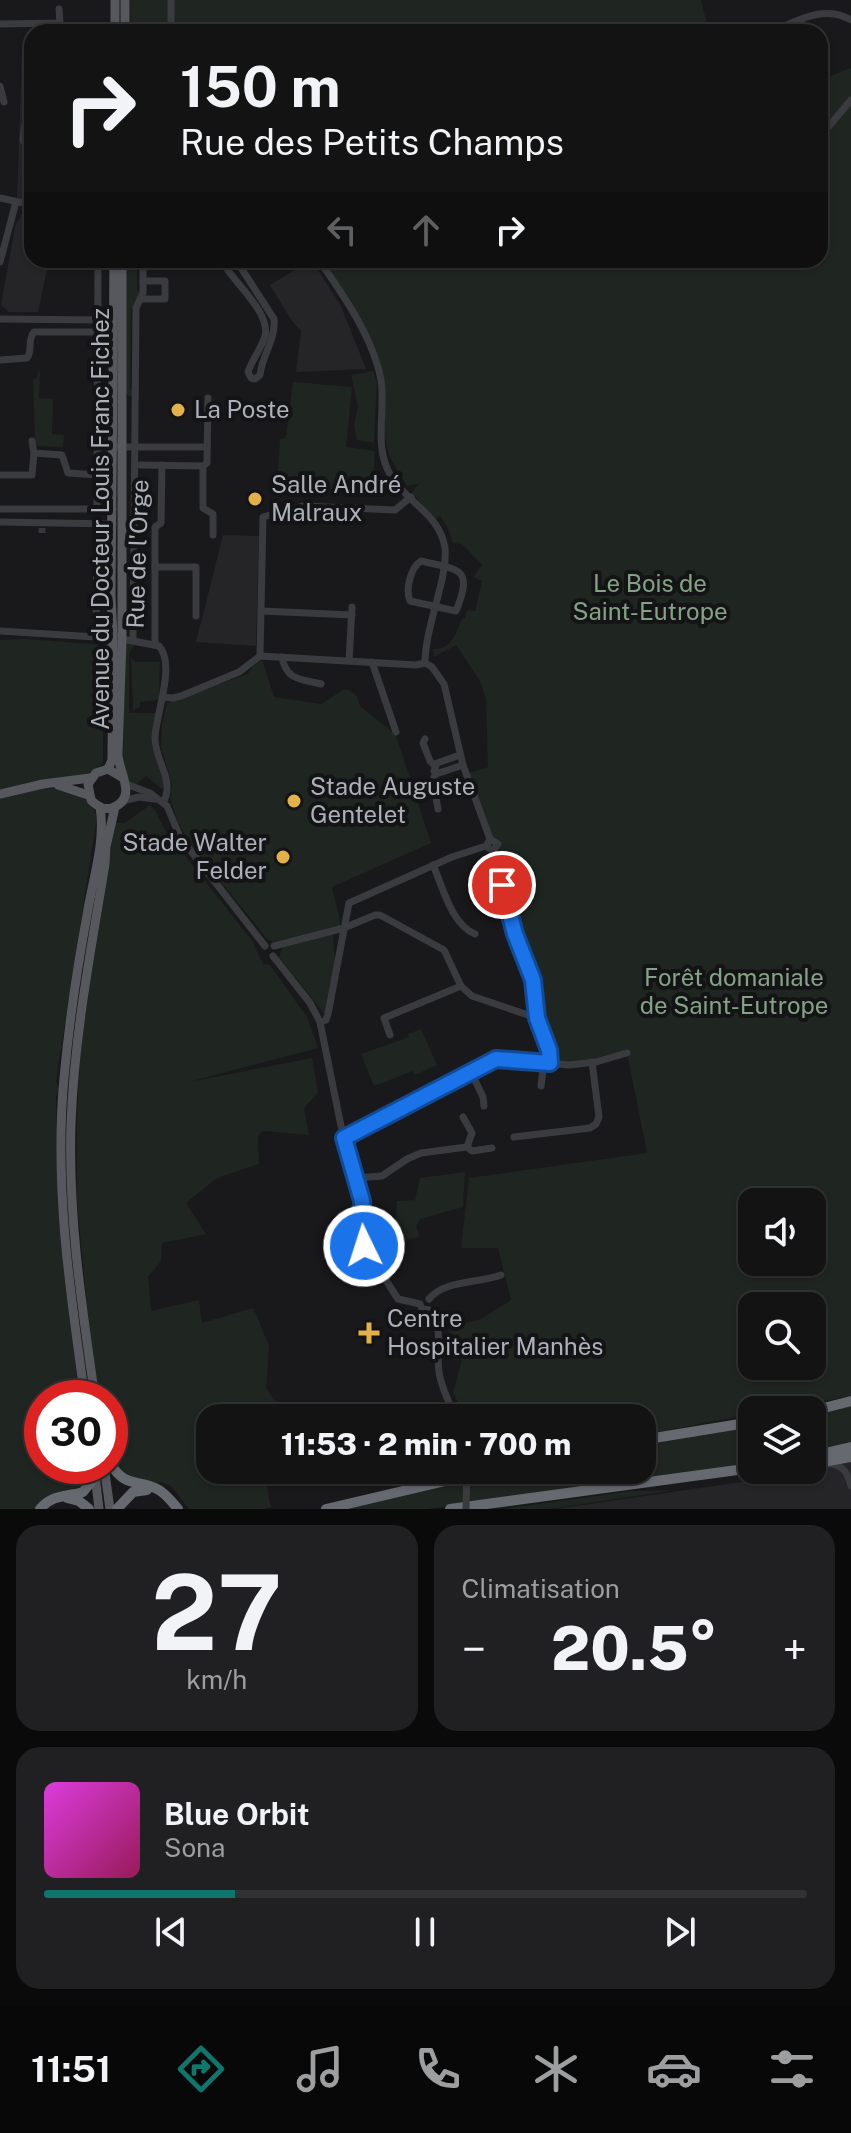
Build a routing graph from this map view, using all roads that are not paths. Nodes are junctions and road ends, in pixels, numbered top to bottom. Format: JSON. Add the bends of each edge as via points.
{"nodes":[{"id":1,"x":115,"y":0,"type":"edge"},
{"id":2,"x":125,"y":0,"type":"edge"},
{"id":3,"x":171,"y":0,"type":"edge"},
{"id":4,"x":59,"y":9,"type":"dead end"},
{"id":5,"x":851,"y":20,"type":"edge"},
{"id":6,"x":0,"y":24,"type":"edge"},
{"id":7,"x":115,"y":24,"type":"edge"},
{"id":8,"x":125,"y":24,"type":"edge"},
{"id":9,"x":171,"y":24,"type":"edge"},
{"id":10,"x":791,"y":24,"type":"edge"},
{"id":11,"x":0,"y":86,"type":"edge"},
{"id":12,"x":851,"y":100,"type":"edge"},
{"id":13,"x":4,"y":102,"type":"dead end"},
{"id":14,"x":828,"y":127,"type":"edge"},
{"id":15,"x":0,"y":198,"type":"edge"},
{"id":16,"x":16,"y":202,"type":"junction"},
{"id":17,"x":24,"y":204,"type":"edge"},
{"id":18,"x":4,"y":230,"type":"edge"},
{"id":19,"x":0,"y":262,"type":"edge"},
{"id":20,"x":98,"y":268,"type":"edge"},
{"id":21,"x":114,"y":268,"type":"edge"},
{"id":22,"x":122,"y":268,"type":"edge"},
{"id":23,"x":143,"y":268,"type":"edge"},
{"id":24,"x":227,"y":268,"type":"edge"},
{"id":25,"x":241,"y":268,"type":"edge"},
{"id":26,"x":324,"y":268,"type":"edge"},
{"id":27,"x":143,"y":281,"type":"junction"},
{"id":28,"x":165,"y":281,"type":"junction"},
{"id":29,"x":175,"y":281,"type":"dead end"},
{"id":30,"x":140,"y":299,"type":"junction"},
{"id":31,"x":0,"y":319,"type":"edge"},
{"id":32,"x":31,"y":319,"type":"junction"},
{"id":33,"x":99,"y":320,"type":"junction"},
{"id":34,"x":98,"y":332,"type":"junction"},
{"id":35,"x":31,"y":335,"type":"junction"},
{"id":36,"x":0,"y":360,"type":"edge"},
{"id":37,"x":208,"y":398,"type":"dead end"},
{"id":38,"x":97,"y":399,"type":"junction"},
{"id":39,"x":118,"y":399,"type":"junction"},
{"id":40,"x":137,"y":399,"type":"junction"},
{"id":41,"x":32,"y":441,"type":"dead end"},
{"id":42,"x":97,"y":447,"type":"junction"},
{"id":43,"x":207,"y":447,"type":"junction"},
{"id":44,"x":117,"y":448,"type":"junction"},
{"id":45,"x":136,"y":448,"type":"junction"},
{"id":46,"x":34,"y":453,"type":"junction"},
{"id":47,"x":140,"y":465,"type":"dead end"},
{"id":48,"x":162,"y":465,"type":"junction"},
{"id":49,"x":203,"y":466,"type":"junction"},
{"id":50,"x":0,"y":475,"type":"edge"},
{"id":51,"x":98,"y":475,"type":"junction"},
{"id":52,"x":411,"y":497,"type":"junction"},
{"id":53,"x":0,"y":509,"type":"edge"},
{"id":54,"x":73,"y":509,"type":"junction"},
{"id":55,"x":97,"y":509,"type":"junction"},
{"id":56,"x":117,"y":515,"type":"junction"},
{"id":57,"x":0,"y":522,"type":"edge"},
{"id":58,"x":72,"y":522,"type":"junction"},
{"id":59,"x":97,"y":523,"type":"junction"},
{"id":60,"x":136,"y":526,"type":"junction"},
{"id":61,"x":155,"y":527,"type":"junction"},
{"id":62,"x":213,"y":535,"type":"dead end"},
{"id":63,"x":444,"y":566,"type":"junction"},
{"id":64,"x":155,"y":567,"type":"junction"},
{"id":65,"x":434,"y":607,"type":"junction"},
{"id":66,"x":262,"y":611,"type":"junction"},
{"id":67,"x":196,"y":616,"type":"dead end"},
{"id":68,"x":0,"y":631,"type":"edge"},
{"id":69,"x":96,"y":637,"type":"junction"},
{"id":70,"x":122,"y":639,"type":"junction"},
{"id":71,"x":133,"y":640,"type":"junction"},
{"id":72,"x":159,"y":647,"type":"junction"},
{"id":73,"x":260,"y":656,"type":"junction"},
{"id":74,"x":282,"y":657,"type":"junction"},
{"id":75,"x":349,"y":661,"type":"junction"},
{"id":76,"x":372,"y":662,"type":"junction"},
{"id":77,"x":425,"y":663,"type":"junction"},
{"id":78,"x":321,"y":684,"type":"dead end"},
{"id":79,"x":113,"y":686,"type":"junction"},
{"id":80,"x":163,"y":697,"type":"junction"},
{"id":81,"x":396,"y":732,"type":"dead end"},
{"id":82,"x":425,"y":739,"type":"dead end"},
{"id":83,"x":460,"y":755,"type":"junction"},
{"id":84,"x":463,"y":765,"type":"junction"},
{"id":85,"x":108,"y":769,"type":"junction"},
{"id":86,"x":435,"y":769,"type":"junction"},
{"id":87,"x":90,"y":778,"type":"junction"},
{"id":88,"x":125,"y":781,"type":"junction"},
{"id":89,"x":43,"y":784,"type":"junction"},
{"id":90,"x":0,"y":794,"type":"edge"},
{"id":91,"x":88,"y":795,"type":"junction"},
{"id":92,"x":162,"y":802,"type":"junction"},
{"id":93,"x":119,"y":804,"type":"junction"},
{"id":94,"x":100,"y":807,"type":"junction"},
{"id":95,"x":438,"y":809,"type":"dead end"},
{"id":96,"x":490,"y":845,"type":"junction"},
{"id":97,"x":433,"y":865,"type":"junction"},
{"id":98,"x":344,"y":928,"type":"junction"},
{"id":99,"x":475,"y":934,"type":"dead end"},
{"id":100,"x":269,"y":946,"type":"junction"},
{"id":101,"x":461,"y":986,"type":"junction"},
{"id":102,"x":537,"y":1018,"type":"junction"},
{"id":103,"x":320,"y":1022,"type":"junction"},
{"id":104,"x":390,"y":1035,"type":"dead end"},
{"id":105,"x":627,"y":1053,"type":"dead end"},
{"id":106,"x":547,"y":1062,"type":"junction"},
{"id":107,"x":592,"y":1062,"type":"junction"},
{"id":108,"x":471,"y":1072,"type":"junction"},
{"id":109,"x":541,"y":1086,"type":"dead end"},
{"id":110,"x":484,"y":1106,"type":"dead end"},
{"id":111,"x":463,"y":1117,"type":"dead end"},
{"id":112,"x":514,"y":1137,"type":"dead end"},
{"id":113,"x":344,"y":1138,"type":"junction"},
{"id":114,"x":467,"y":1147,"type":"junction"},
{"id":115,"x":492,"y":1148,"type":"dead end"},
{"id":116,"x":355,"y":1178,"type":"junction"},
{"id":117,"x":501,"y":1275,"type":"dead end"},
{"id":118,"x":429,"y":1299,"type":"junction"},
{"id":119,"x":420,"y":1304,"type":"junction"},
{"id":120,"x":429,"y":1310,"type":"junction"},
{"id":121,"x":83,"y":1380,"type":"edge"},
{"id":122,"x":92,"y":1380,"type":"edge"},
{"id":123,"x":851,"y":1401,"type":"edge"},
{"id":124,"x":450,"y":1404,"type":"edge"},
{"id":125,"x":826,"y":1407,"type":"edge"},
{"id":126,"x":738,"y":1424,"type":"edge"},
{"id":127,"x":656,"y":1438,"type":"edge"},
{"id":128,"x":851,"y":1447,"type":"edge"},
{"id":129,"x":826,"y":1453,"type":"edge"},
{"id":130,"x":851,"y":1457,"type":"edge"},
{"id":131,"x":826,"y":1461,"type":"edge"},
{"id":132,"x":826,"y":1464,"type":"edge"},
{"id":133,"x":738,"y":1470,"type":"edge"},
{"id":134,"x":738,"y":1475,"type":"edge"},
{"id":135,"x":684,"y":1478,"type":"junction"},
{"id":136,"x":128,"y":1481,"type":"edge"},
{"id":137,"x":87,"y":1484,"type":"edge"},
{"id":138,"x":96,"y":1484,"type":"edge"},
{"id":139,"x":107,"y":1484,"type":"edge"},
{"id":140,"x":432,"y":1484,"type":"edge"},
{"id":141,"x":467,"y":1484,"type":"edge"},
{"id":142,"x":851,"y":1486,"type":"edge"},
{"id":143,"x":42,"y":1509,"type":"edge"},
{"id":144,"x":89,"y":1509,"type":"edge"},
{"id":145,"x":99,"y":1509,"type":"edge"},
{"id":146,"x":110,"y":1509,"type":"edge"},
{"id":147,"x":117,"y":1509,"type":"edge"},
{"id":148,"x":171,"y":1509,"type":"edge"},
{"id":149,"x":178,"y":1509,"type":"edge"},
{"id":150,"x":326,"y":1509,"type":"edge"},
{"id":151,"x":450,"y":1509,"type":"edge"},
{"id":152,"x":466,"y":1509,"type":"edge"}],
"edges":[{"from":1,"to":7,"type":"main road"},
{"from":2,"to":8,"type":"main road"},
{"from":3,"to":9,"type":"street"},
{"from":4,"to":6,"type":"street","via":[[60,23]]},
{"from":5,"to":10,"type":"street","via":[[819,13]]},
{"from":11,"to":13,"type":"street"},
{"from":12,"to":14,"type":"street"},
{"from":15,"to":16,"type":"street"},
{"from":16,"to":17,"type":"street"},
{"from":16,"to":18,"type":"street"},
{"from":18,"to":19,"type":"street"},
{"from":20,"to":33,"type":"street"},
{"from":21,"to":39,"type":"main road","name":"Avenue du Docteur Louis Franc Fichez"},
{"from":22,"to":39,"type":"main road","name":"Avenue du Docteur Louis Franc Fichez"},
{"from":23,"to":27,"type":"street"},
{"from":24,"to":25,"type":"street","via":[[265,323],[265,336],[246,366],[255,379],[274,319]]},
{"from":26,"to":52,"type":"street","via":[[368,344],[382,388],[383,455],[391,476]]},
{"from":27,"to":28,"type":"street"},
{"from":27,"to":30,"type":"street"},
{"from":28,"to":29,"type":"street"},
{"from":28,"to":30,"type":"street","via":[[165,299]]},
{"from":30,"to":40,"type":"street"},
{"from":31,"to":32,"type":"street"},
{"from":32,"to":33,"type":"street"},
{"from":32,"to":35,"type":"street"},
{"from":33,"to":34,"type":"street"},
{"from":34,"to":35,"type":"street"},
{"from":34,"to":38,"type":"street"},
{"from":35,"to":36,"type":"street","via":[[27,358]]},
{"from":37,"to":43,"type":"street"},
{"from":38,"to":39,"type":"street"},
{"from":38,"to":42,"type":"street"},
{"from":39,"to":40,"type":"street"},
{"from":39,"to":44,"type":"main road","name":"Avenue du Docteur Louis Franc Fichez"},
{"from":40,"to":45,"type":"street"},
{"from":41,"to":46,"type":"street"},
{"from":42,"to":44,"type":"street"},
{"from":42,"to":51,"type":"street"},
{"from":43,"to":45,"type":"street"},
{"from":43,"to":49,"type":"street"},
{"from":44,"to":45,"type":"street"},
{"from":44,"to":56,"type":"main road","name":"Avenue du Docteur Louis Franc Fichez"},
{"from":45,"to":60,"type":"street"},
{"from":46,"to":50,"type":"street","via":[[32,475]]},
{"from":46,"to":51,"type":"street","via":[[62,455],[68,473]]},
{"from":47,"to":48,"type":"street"},
{"from":48,"to":49,"type":"street"},
{"from":48,"to":61,"type":"street","name":"Rue de l'Orge","via":[[161,523]]},
{"from":49,"to":62,"type":"street","via":[[203,508],[213,514]]},
{"from":51,"to":55,"type":"street"},
{"from":52,"to":63,"type":"street","via":[[439,528]]},
{"from":52,"to":66,"type":"street","via":[[391,511],[303,506],[263,517]]},
{"from":53,"to":54,"type":"street"},
{"from":54,"to":55,"type":"street"},
{"from":54,"to":58,"type":"street","via":[[68,516]]},
{"from":55,"to":56,"type":"street"},
{"from":56,"to":59,"type":"street"},
{"from":56,"to":70,"type":"main road","name":"Avenue du Docteur Louis Franc Fichez"},
{"from":56,"to":79,"type":"main road","name":"Avenue du Docteur Louis Franc Fichez"},
{"from":57,"to":58,"type":"street"},
{"from":58,"to":59,"type":"street"},
{"from":59,"to":69,"type":"street"},
{"from":60,"to":61,"type":"street"},
{"from":60,"to":71,"type":"street"},
{"from":61,"to":64,"type":"street","name":"Rue de l'Orge"},
{"from":63,"to":65,"type":"street"},
{"from":63,"to":65,"type":"street","via":[[463,576],[458,609]]},
{"from":63,"to":65,"type":"street","via":[[421,561],[414,567],[408,598]]},
{"from":64,"to":67,"type":"street","via":[[196,567]]},
{"from":64,"to":72,"type":"street","name":"Rue de l'Orge"},
{"from":65,"to":77,"type":"street"},
{"from":66,"to":73,"type":"street"},
{"from":66,"to":75,"type":"street","via":[[352,611]]},
{"from":68,"to":69,"type":"street"},
{"from":69,"to":79,"type":"street","via":[[110,643]]},
{"from":70,"to":71,"type":"street"},
{"from":70,"to":88,"type":"main road","name":"Avenue du Docteur Louis Franc Fichez","via":[[118,764]]},
{"from":71,"to":72,"type":"street"},
{"from":72,"to":80,"type":"street","name":"Rue de l'Orge","via":[[165,662]]},
{"from":73,"to":74,"type":"street"},
{"from":73,"to":80,"type":"street","via":[[218,681]]},
{"from":74,"to":75,"type":"street"},
{"from":74,"to":78,"type":"street","via":[[293,678]]},
{"from":75,"to":76,"type":"street"},
{"from":76,"to":77,"type":"street"},
{"from":76,"to":81,"type":"street"},
{"from":77,"to":83,"type":"street","via":[[444,684]]},
{"from":79,"to":85,"type":"main road","name":"Avenue du Docteur Louis Franc Fichez"},
{"from":80,"to":92,"type":"street","name":"Rue de l'Orge","via":[[155,737],[169,784]]},
{"from":82,"to":86,"type":"street"},
{"from":83,"to":84,"type":"street"},
{"from":83,"to":86,"type":"street"},
{"from":84,"to":86,"type":"street"},
{"from":84,"to":96,"type":"street"},
{"from":85,"to":87,"type":"main road"},
{"from":85,"to":88,"type":"main road"},
{"from":86,"to":95,"type":"street"},
{"from":87,"to":89,"type":"main road"},
{"from":87,"to":91,"type":"main road"},
{"from":88,"to":92,"type":"street"},
{"from":88,"to":93,"type":"main road"},
{"from":89,"to":90,"type":"main road"},
{"from":89,"to":91,"type":"main road","via":[[64,785]]},
{"from":91,"to":94,"type":"main road"},
{"from":92,"to":93,"type":"street","via":[[139,797]]},
{"from":92,"to":100,"type":"street","via":[[180,837]]},
{"from":93,"to":94,"type":"main road"},
{"from":93,"to":122,"type":"main road","via":[[106,847],[74,1073],[71,1193]]},
{"from":94,"to":121,"type":"main road","via":[[72,1000],[62,1125],[65,1243]]},
{"from":96,"to":97,"type":"street"},
{"from":96,"to":102,"type":"street","via":[[533,980]]},
{"from":97,"to":98,"type":"street","via":[[351,900]]},
{"from":97,"to":99,"type":"street","via":[[462,926]]},
{"from":98,"to":100,"type":"street"},
{"from":98,"to":101,"type":"street","via":[[380,915],[444,950]]},
{"from":98,"to":103,"type":"street","via":[[328,1014]]},
{"from":100,"to":103,"type":"street"},
{"from":101,"to":102,"type":"street","via":[[480,1000]]},
{"from":101,"to":104,"type":"street","via":[[384,1018]]},
{"from":102,"to":106,"type":"street","via":[[549,1050]]},
{"from":103,"to":113,"type":"street"},
{"from":105,"to":107,"type":"street"},
{"from":106,"to":107,"type":"street"},
{"from":106,"to":108,"type":"street","via":[[496,1059]]},
{"from":106,"to":109,"type":"street"},
{"from":107,"to":112,"type":"street","via":[[596,1124]]},
{"from":108,"to":110,"type":"street"},
{"from":108,"to":113,"type":"street"},
{"from":111,"to":114,"type":"street","via":[[472,1133]]},
{"from":113,"to":116,"type":"street"},
{"from":114,"to":115,"type":"street"},
{"from":114,"to":116,"type":"street","via":[[421,1153],[382,1176]]},
{"from":116,"to":119,"type":"street","via":[[366,1251],[398,1299]]},
{"from":117,"to":118,"type":"street","via":[[435,1292]]},
{"from":118,"to":119,"type":"street"},
{"from":118,"to":120,"type":"street"},
{"from":119,"to":120,"type":"street"},
{"from":120,"to":124,"type":"street","via":[[438,1325],[438,1367]]},
{"from":123,"to":125,"type":"highway"},
{"from":126,"to":127,"type":"highway"},
{"from":128,"to":129,"type":"highway"},
{"from":130,"to":131,"type":"highway"},
{"from":132,"to":142,"type":"street","via":[[841,1467]]},
{"from":133,"to":135,"type":"highway"},
{"from":134,"to":135,"type":"highway"},
{"from":135,"to":151,"type":"highway"},
{"from":136,"to":149,"type":"highway","via":[[161,1491]]},
{"from":137,"to":143,"type":"highway","via":[[83,1492],[57,1496]]},
{"from":138,"to":145,"type":"main road"},
{"from":139,"to":146,"type":"main road"},
{"from":140,"to":150,"type":"highway"},
{"from":141,"to":152,"type":"street","bridge":true},
{"from":143,"to":144,"type":"highway","via":[[66,1498]]},
{"from":147,"to":148,"type":"highway","via":[[133,1492],[145,1489],[163,1497]]}]}
